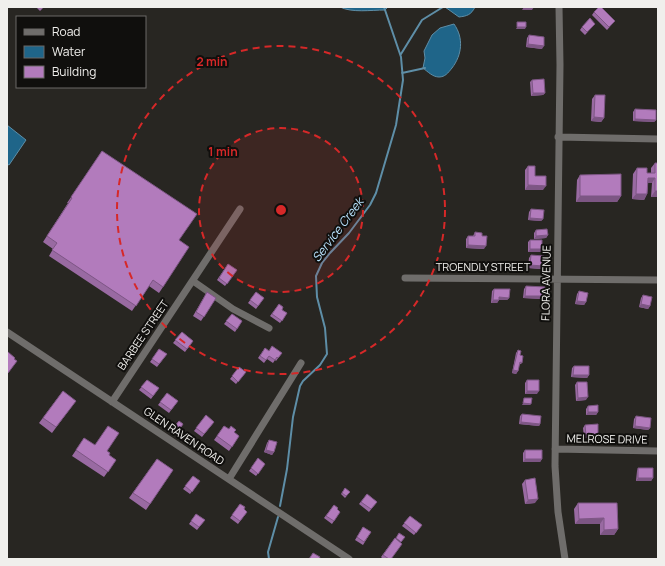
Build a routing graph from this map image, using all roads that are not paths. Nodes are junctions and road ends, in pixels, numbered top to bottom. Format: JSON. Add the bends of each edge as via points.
{"nodes":[{"id":1,"x":559,"y":7,"type":"edge"},
{"id":2,"x":558,"y":137,"type":"junction"},
{"id":3,"x":658,"y":139,"type":"edge"},
{"id":4,"x":240,"y":209,"type":"dead end"},
{"id":5,"x":405,"y":278,"type":"dead end"},
{"id":6,"x":557,"y":279,"type":"junction"},
{"id":7,"x":658,"y":280,"type":"edge"},
{"id":8,"x":193,"y":281,"type":"junction"},
{"id":9,"x":269,"y":328,"type":"dead end"},
{"id":10,"x":7,"y":332,"type":"edge"},
{"id":11,"x":301,"y":363,"type":"dead end"},
{"id":12,"x":112,"y":402,"type":"junction"},
{"id":13,"x":555,"y":449,"type":"junction"},
{"id":14,"x":658,"y":451,"type":"edge"},
{"id":15,"x":229,"y":479,"type":"junction"},
{"id":16,"x":349,"y":559,"type":"edge"},
{"id":17,"x":565,"y":559,"type":"edge"}],
"edges":[{"from":1,"to":2,"type":"street","name":"FLORA AVENUE"},
{"from":2,"to":3,"type":"street"},
{"from":2,"to":6,"type":"street","name":"FLORA AVENUE"},
{"from":4,"to":8,"type":"street","name":"BARBEE STREET"},
{"from":5,"to":6,"type":"street","name":"TROENDLY STREET"},
{"from":6,"to":7,"type":"street","name":"TROENDLY STREET"},
{"from":6,"to":13,"type":"street","name":"FLORA AVENUE"},
{"from":8,"to":9,"type":"street","via":[[233,309]]},
{"from":8,"to":12,"type":"street","name":"BARBEE STREET"},
{"from":10,"to":12,"type":"street","name":"GLEN RAVEN ROAD"},
{"from":11,"to":15,"type":"street"},
{"from":12,"to":15,"type":"street","name":"GLEN RAVEN ROAD"},
{"from":13,"to":14,"type":"street","name":"MELROSE DRIVE"},
{"from":13,"to":17,"type":"street","name":"FLORA AVENUE","via":[[558,512]]},
{"from":15,"to":16,"type":"street","name":"GLEN RAVEN ROAD"}]}
